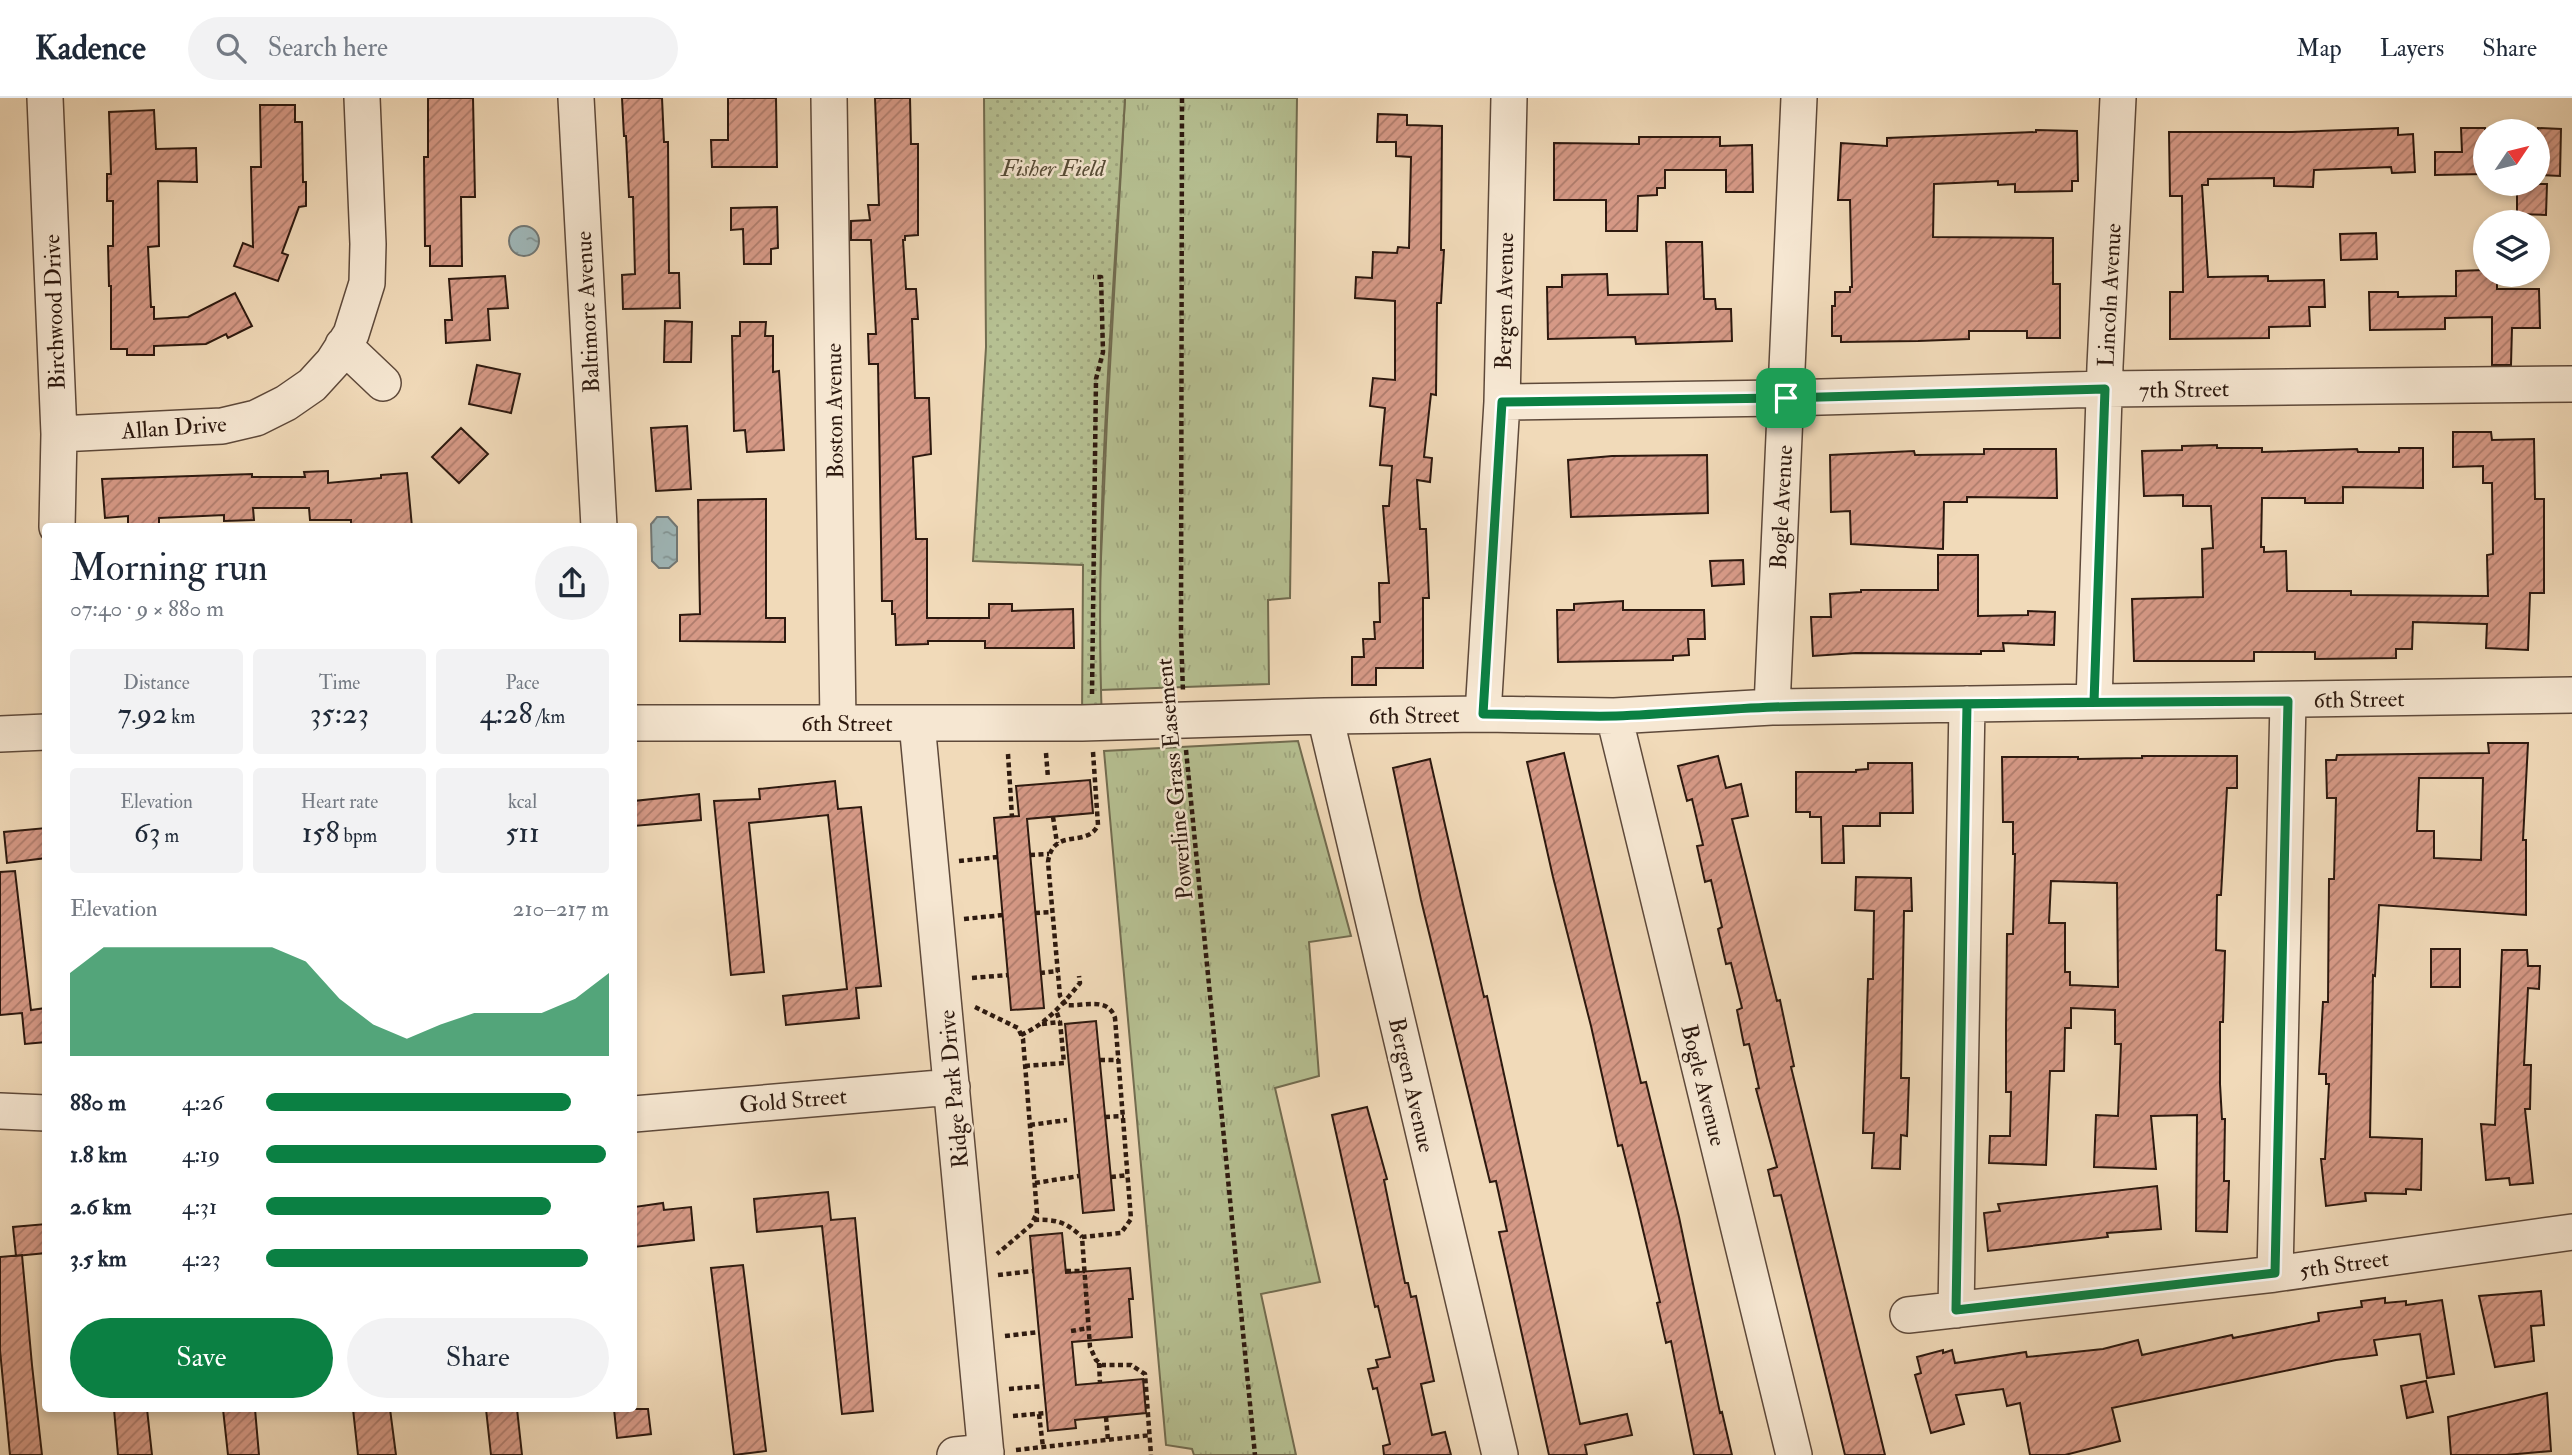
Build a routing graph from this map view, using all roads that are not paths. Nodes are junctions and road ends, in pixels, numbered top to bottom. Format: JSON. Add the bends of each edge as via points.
{"nodes":[{"id":1,"x":45,"y":98,"type":"edge"},
{"id":2,"x":362,"y":98,"type":"edge"},
{"id":3,"x":576,"y":98,"type":"edge"},
{"id":4,"x":830,"y":98,"type":"edge"},
{"id":5,"x":1509,"y":98,"type":"edge"},
{"id":6,"x":1800,"y":98,"type":"edge"},
{"id":7,"x":2118,"y":98,"type":"edge"},
{"id":8,"x":343,"y":345,"type":"junction"},
{"id":9,"x":383,"y":383,"type":"dead end"},
{"id":10,"x":2572,"y":384,"type":"edge"},
{"id":11,"x":2105,"y":389,"type":"junction"},
{"id":12,"x":1786,"y":398,"type":"junction"},
{"id":13,"x":1502,"y":402,"type":"junction"},
{"id":14,"x":59,"y":434,"type":"junction"},
{"id":15,"x":57,"y":523,"type":"edge"},
{"id":16,"x":599,"y":523,"type":"edge"},
{"id":17,"x":2572,"y":695,"type":"edge"},
{"id":18,"x":2288,"y":701,"type":"junction"},
{"id":19,"x":2094,"y":702,"type":"junction"},
{"id":20,"x":1967,"y":704,"type":"junction"},
{"id":21,"x":1772,"y":707,"type":"junction"},
{"id":22,"x":1483,"y":714,"type":"junction"},
{"id":23,"x":1325,"y":716,"type":"junction"},
{"id":24,"x":1614,"y":716,"type":"junction"},
{"id":25,"x":637,"y":723,"type":"edge"},
{"id":26,"x":838,"y":723,"type":"junction"},
{"id":27,"x":917,"y":723,"type":"junction"},
{"id":28,"x":42,"y":732,"type":"edge"},
{"id":29,"x":0,"y":734,"type":"edge"},
{"id":30,"x":952,"y":1087,"type":"junction"},
{"id":31,"x":0,"y":1111,"type":"edge"},
{"id":32,"x":42,"y":1113,"type":"edge"},
{"id":33,"x":637,"y":1114,"type":"edge"},
{"id":34,"x":2572,"y":1232,"type":"edge"},
{"id":35,"x":2275,"y":1273,"type":"junction"},
{"id":36,"x":1956,"y":1310,"type":"junction"},
{"id":37,"x":1908,"y":1315,"type":"dead end"},
{"id":38,"x":984,"y":1453,"type":"edge"},
{"id":39,"x":1500,"y":1455,"type":"edge"},
{"id":40,"x":1794,"y":1455,"type":"edge"}],
"edges":[{"from":1,"to":14,"type":"street","name":"Birchwood Drive"},
{"from":2,"to":8,"type":"street","name":"Allan Drive","via":[[367,283],[358,316]]},
{"from":3,"to":16,"type":"street","name":"Baltimore Avenue"},
{"from":4,"to":26,"type":"street","name":"Boston Avenue"},
{"from":5,"to":13,"type":"street","name":"Bergen Avenue"},
{"from":6,"to":12,"type":"street","name":"Bogle Avenue"},
{"from":7,"to":11,"type":"street","name":"Lincoln Avenue"},
{"from":8,"to":9,"type":"street"},
{"from":8,"to":14,"type":"street","name":"Allan Drive","via":[[312,385],[257,418],[222,426]]},
{"from":10,"to":11,"type":"street","name":"7th Street"},
{"from":11,"to":12,"type":"street","name":"7th Street"},
{"from":11,"to":19,"type":"street","name":"Lincoln Avenue"},
{"from":12,"to":13,"type":"street","name":"7th Street"},
{"from":12,"to":21,"type":"street","name":"Bogle Avenue"},
{"from":13,"to":22,"type":"street","name":"Bergen Avenue"},
{"from":14,"to":15,"type":"street","name":"Birchwood Drive"},
{"from":17,"to":18,"type":"street","name":"6th Street"},
{"from":18,"to":19,"type":"street","name":"6th Street"},
{"from":18,"to":35,"type":"street"},
{"from":19,"to":20,"type":"street","name":"6th Street"},
{"from":20,"to":21,"type":"street","name":"6th Street"},
{"from":20,"to":36,"type":"street"},
{"from":21,"to":24,"type":"street","name":"6th Street"},
{"from":22,"to":23,"type":"street","name":"6th Street"},
{"from":22,"to":24,"type":"street","name":"6th Street"},
{"from":23,"to":27,"type":"street","name":"6th Street"},
{"from":23,"to":39,"type":"street","name":"Bergen Avenue"},
{"from":24,"to":40,"type":"street","name":"Bogle Avenue"},
{"from":25,"to":26,"type":"street","name":"6th Street"},
{"from":26,"to":27,"type":"street","name":"6th Street"},
{"from":27,"to":30,"type":"street","name":"Ridge Park Drive"},
{"from":28,"to":29,"type":"street"},
{"from":30,"to":33,"type":"street","name":"Gold Street"},
{"from":30,"to":38,"type":"street","name":"Ridge Park Drive"},
{"from":31,"to":32,"type":"street"},
{"from":34,"to":35,"type":"street","name":"5th Street"},
{"from":35,"to":36,"type":"street","name":"5th Street"},
{"from":36,"to":37,"type":"street","name":"5th Street"}]}
